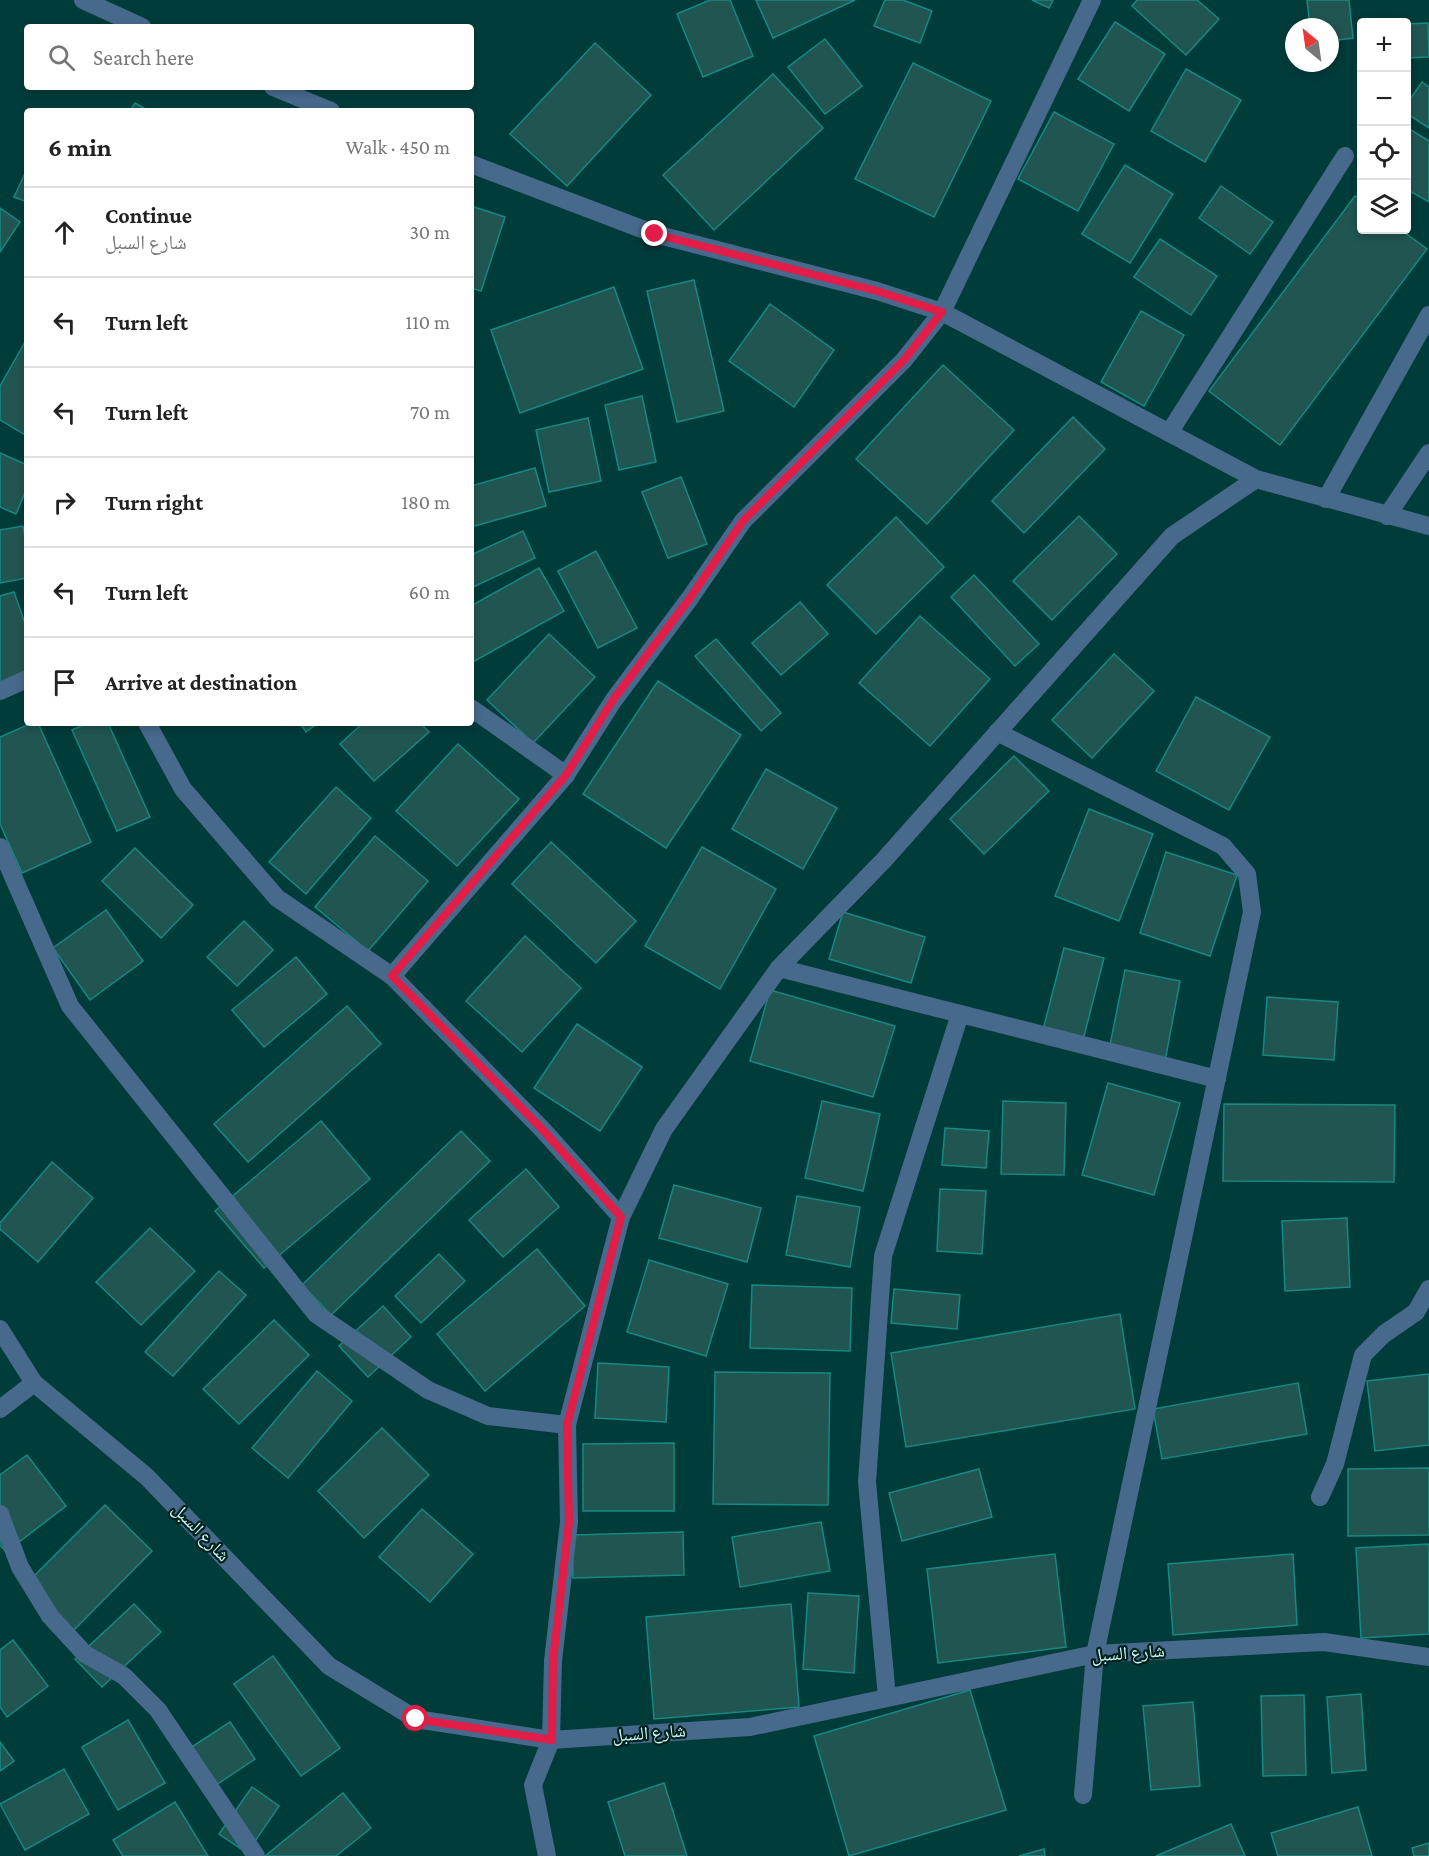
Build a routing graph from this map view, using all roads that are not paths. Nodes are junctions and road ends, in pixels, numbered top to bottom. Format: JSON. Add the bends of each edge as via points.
{"nodes":[{"id":1,"x":83,"y":0,"type":"edge"},
{"id":2,"x":1092,"y":0,"type":"edge"},
{"id":3,"x":135,"y":24,"type":"edge"},
{"id":4,"x":277,"y":90,"type":"edge"},
{"id":5,"x":297,"y":105,"type":"edge"},
{"id":6,"x":314,"y":108,"type":"edge"},
{"id":7,"x":1345,"y":156,"type":"dead end"},
{"id":8,"x":474,"y":165,"type":"edge"},
{"id":9,"x":942,"y":312,"type":"junction"},
{"id":10,"x":1429,"y":315,"type":"edge"},
{"id":11,"x":1169,"y":433,"type":"junction"},
{"id":12,"x":1429,"y":453,"type":"edge"},
{"id":13,"x":1256,"y":479,"type":"junction"},
{"id":14,"x":1326,"y":499,"type":"junction"},
{"id":15,"x":1387,"y":516,"type":"junction"},
{"id":16,"x":1429,"y":526,"type":"edge"},
{"id":17,"x":24,"y":680,"type":"edge"},
{"id":18,"x":0,"y":691,"type":"edge"},
{"id":19,"x":474,"y":710,"type":"edge"},
{"id":20,"x":149,"y":726,"type":"edge"},
{"id":21,"x":997,"y":732,"type":"junction"},
{"id":22,"x":566,"y":775,"type":"junction"},
{"id":23,"x":0,"y":848,"type":"edge"},
{"id":24,"x":779,"y":968,"type":"junction"},
{"id":25,"x":392,"y":976,"type":"junction"},
{"id":26,"x":960,"y":1014,"type":"junction"},
{"id":27,"x":1217,"y":1079,"type":"junction"},
{"id":28,"x":621,"y":1217,"type":"junction"},
{"id":29,"x":1429,"y":1288,"type":"edge"},
{"id":30,"x":0,"y":1329,"type":"edge"},
{"id":31,"x":34,"y":1383,"type":"junction"},
{"id":32,"x":0,"y":1409,"type":"edge"},
{"id":33,"x":567,"y":1425,"type":"junction"},
{"id":34,"x":1320,"y":1497,"type":"dead end"},
{"id":35,"x":0,"y":1514,"type":"edge"},
{"id":36,"x":1095,"y":1654,"type":"junction"},
{"id":37,"x":1429,"y":1657,"type":"edge"},
{"id":38,"x":887,"y":1697,"type":"junction"},
{"id":39,"x":552,"y":1740,"type":"junction"},
{"id":40,"x":1083,"y":1795,"type":"dead end"},
{"id":41,"x":256,"y":1856,"type":"edge"},
{"id":42,"x":547,"y":1856,"type":"edge"}],
"edges":[{"from":1,"to":3,"type":"street"},
{"from":2,"to":9,"type":"street"},
{"from":4,"to":5,"type":"street"},
{"from":5,"to":6,"type":"street"},
{"from":7,"to":11,"type":"street"},
{"from":8,"to":9,"type":"street","via":[[655,234],[877,291]]},
{"from":9,"to":11,"type":"street"},
{"from":9,"to":22,"type":"street","via":[[904,360],[743,521],[613,700]]},
{"from":10,"to":14,"type":"street"},
{"from":11,"to":13,"type":"street"},
{"from":12,"to":15,"type":"street"},
{"from":13,"to":14,"type":"street"},
{"from":13,"to":21,"type":"street","via":[[1172,536]]},
{"from":14,"to":15,"type":"street"},
{"from":15,"to":16,"type":"street"},
{"from":17,"to":18,"type":"street"},
{"from":19,"to":22,"type":"street"},
{"from":20,"to":25,"type":"street","via":[[183,789],[277,898]]},
{"from":21,"to":24,"type":"street","via":[[884,860]]},
{"from":21,"to":27,"type":"street","via":[[1223,846],[1247,874],[1252,912]]},
{"from":22,"to":25,"type":"street"},
{"from":23,"to":33,"type":"street","via":[[70,1006],[316,1314],[428,1390],[488,1416]]},
{"from":24,"to":26,"type":"street"},
{"from":24,"to":28,"type":"street","via":[[664,1129]]},
{"from":25,"to":28,"type":"street","via":[[542,1129]]},
{"from":26,"to":27,"type":"street"},
{"from":26,"to":38,"type":"street","via":[[883,1256],[867,1482]]},
{"from":27,"to":36,"type":"street"},
{"from":28,"to":33,"type":"street"},
{"from":29,"to":34,"type":"street","via":[[1416,1312],[1384,1334],[1363,1355],[1335,1464]]},
{"from":30,"to":31,"type":"street","name":"شارع السبل"},
{"from":31,"to":32,"type":"street"},
{"from":31,"to":39,"type":"street","name":"شارع السبل","via":[[147,1477],[329,1666],[416,1719]]},
{"from":33,"to":39,"type":"street","via":[[569,1522],[553,1661]]},
{"from":35,"to":41,"type":"street","via":[[20,1567],[50,1616],[85,1654],[124,1676],[158,1710]]},
{"from":36,"to":37,"type":"street","name":"شارع السبل","via":[[1324,1642]]},
{"from":36,"to":38,"type":"street","name":"شارع السبل"},
{"from":36,"to":40,"type":"street"},
{"from":38,"to":39,"type":"street","name":"شارع السبل","via":[[750,1727]]},
{"from":39,"to":42,"type":"street","via":[[533,1785]]}]}
